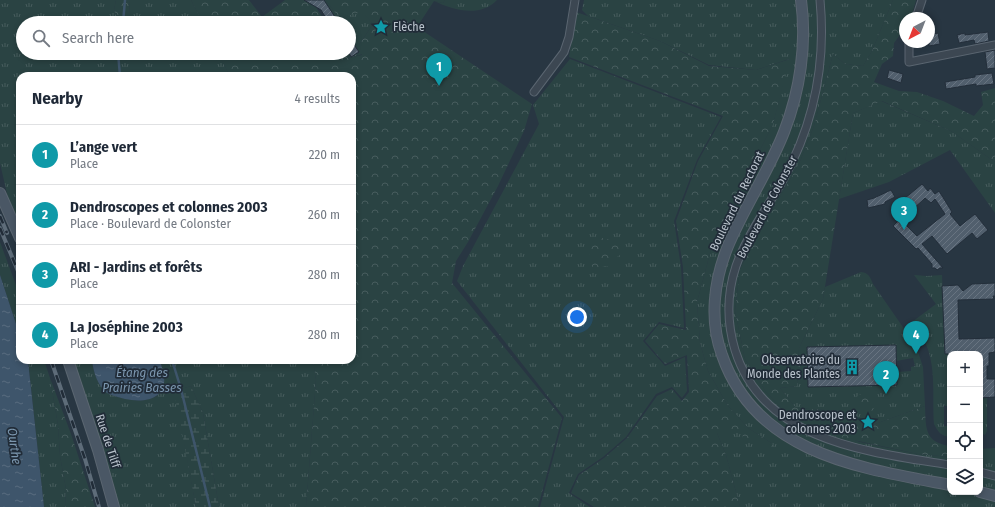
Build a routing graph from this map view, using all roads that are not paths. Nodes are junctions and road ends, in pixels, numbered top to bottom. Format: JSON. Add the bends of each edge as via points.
{"nodes":[{"id":1,"x":575,"y":0,"type":"edge"},
{"id":2,"x":800,"y":0,"type":"edge"},
{"id":3,"x":820,"y":0,"type":"edge"},
{"id":4,"x":922,"y":0,"type":"edge"},
{"id":5,"x":918,"y":12,"type":"edge"},
{"id":6,"x":995,"y":45,"type":"edge"},
{"id":7,"x":908,"y":48,"type":"edge"},
{"id":8,"x":534,"y":92,"type":"dead end"},
{"id":9,"x":0,"y":187,"type":"edge"},
{"id":10,"x":2,"y":196,"type":"edge"},
{"id":11,"x":16,"y":229,"type":"edge"},
{"id":12,"x":69,"y":364,"type":"edge"},
{"id":13,"x":947,"y":465,"type":"edge"},
{"id":14,"x":983,"y":473,"type":"edge"},
{"id":15,"x":995,"y":476,"type":"edge"},
{"id":16,"x":947,"y":484,"type":"edge"},
{"id":17,"x":983,"y":493,"type":"edge"},
{"id":18,"x":995,"y":496,"type":"edge"},
{"id":19,"x":114,"y":507,"type":"edge"}],
"edges":[{"from":1,"to":8,"type":"street","via":[[564,52]]},
{"from":2,"to":16,"type":"main road","name":"Boulevard du Rectorat","via":[[802,55],[790,114],[774,153],[732,235],[719,272],[714,311],[720,350],[732,380],[751,406],[790,438],[822,454],[867,469]]},
{"from":3,"to":13,"type":"street","name":"Boulevard de Colonster","via":[[821,52],[814,104],[791,164],[746,244],[731,285],[729,314],[737,357],[758,393],[774,409],[819,437],[898,457]]},
{"from":4,"to":5,"type":"street"},
{"from":6,"to":7,"type":"street","via":[[909,62]]},
{"from":9,"to":10,"type":"main road"},
{"from":10,"to":11,"type":"main road"},
{"from":12,"to":19,"type":"main road","name":"Rue de Tilff"},
{"from":14,"to":15,"type":"street"},
{"from":17,"to":18,"type":"main road"}]}
